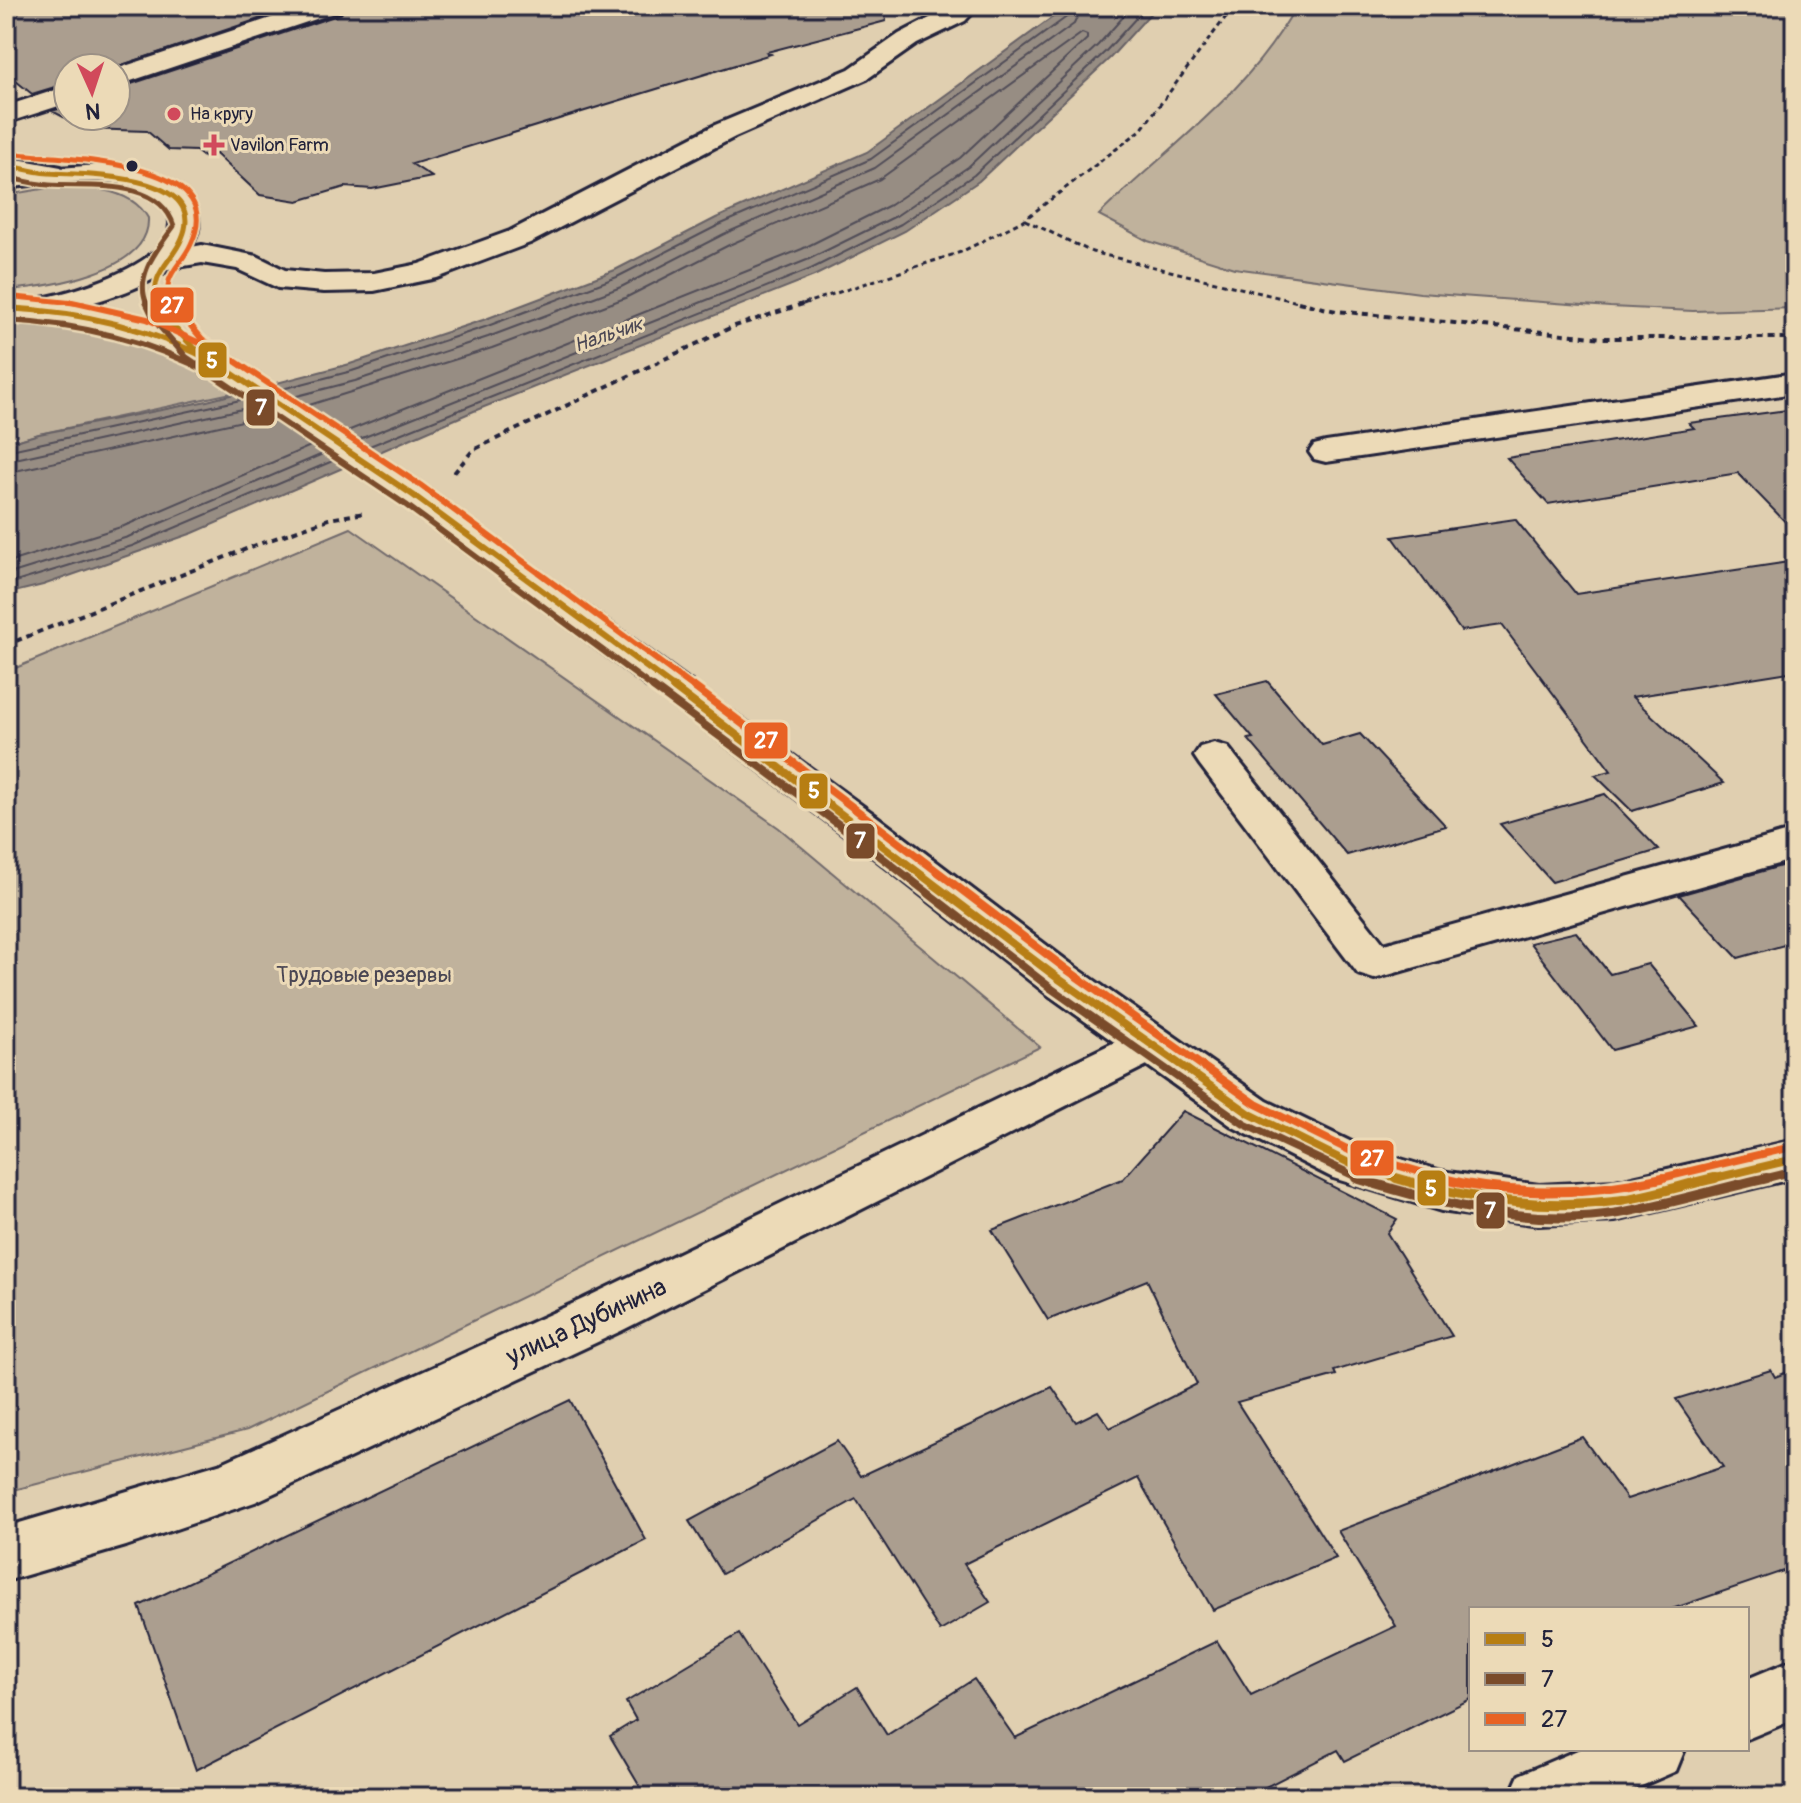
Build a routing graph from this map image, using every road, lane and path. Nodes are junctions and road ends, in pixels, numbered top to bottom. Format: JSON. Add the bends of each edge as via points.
{"nodes":[{"id":1,"x":331,"y":6,"type":"edge"},
{"id":2,"x":967,"y":6,"type":"edge"},
{"id":3,"x":1234,"y":6,"type":"edge"},
{"id":4,"x":132,"y":73,"type":"edge"},
{"id":5,"x":52,"y":99,"type":"edge"},
{"id":6,"x":6,"y":115,"type":"edge"},
{"id":7,"x":6,"y":165,"type":"edge"},
{"id":8,"x":51,"y":173,"type":"junction"},
{"id":9,"x":6,"y":180,"type":"edge"},
{"id":10,"x":1024,"y":220,"type":"junction"},
{"id":11,"x":160,"y":261,"type":"junction"},
{"id":12,"x":12,"y":308,"type":"edge"},
{"id":13,"x":1795,"y":338,"type":"edge"},
{"id":14,"x":205,"y":355,"type":"junction"},
{"id":15,"x":1795,"y":383,"type":"edge"},
{"id":16,"x":1326,"y":452,"type":"dead end"},
{"id":17,"x":431,"y":487,"type":"junction"},
{"id":18,"x":372,"y":511,"type":"dead end"},
{"id":19,"x":6,"y":645,"type":"edge"},
{"id":20,"x":1214,"y":756,"type":"dead end"},
{"id":21,"x":1795,"y":844,"type":"edge"},
{"id":22,"x":1148,"y":1044,"type":"junction"},
{"id":23,"x":1795,"y":1159,"type":"edge"},
{"id":24,"x":6,"y":1554,"type":"edge"},
{"id":25,"x":1795,"y":1689,"type":"edge"},
{"id":26,"x":1749,"y":1708,"type":"edge"},
{"id":27,"x":1649,"y":1751,"type":"edge"},
{"id":28,"x":1541,"y":1797,"type":"edge"}],
"edges":[{"from":1,"to":4,"type":"main road"},
{"from":2,"to":11,"type":"main road","via":[[858,74],[725,131],[520,237],[426,272],[374,282],[324,283],[278,279],[246,262],[202,254]]},
{"from":3,"to":10,"type":"path","via":[[1141,130]]},
{"from":5,"to":6,"type":"main road"},
{"from":7,"to":8,"type":"main road"},
{"from":8,"to":9,"type":"main road"},
{"from":8,"to":11,"type":"main road","via":[[131,178],[161,188],[180,203],[187,221],[181,241]]},
{"from":10,"to":13,"type":"path","via":[[1092,252],[1336,311],[1603,338]]},
{"from":10,"to":17,"type":"path","via":[[961,252],[732,327],[473,450]]},
{"from":11,"to":12,"type":"main road","via":[[99,292]]},
{"from":11,"to":14,"type":"main road","via":[[154,293]]},
{"from":12,"to":14,"type":"main road","via":[[126,323]]},
{"from":14,"to":17,"type":"main road"},
{"from":15,"to":16,"type":"main road"},
{"from":17,"to":22,"type":"main road"},
{"from":18,"to":19,"type":"path","via":[[329,519],[271,540]]},
{"from":20,"to":21,"type":"main road","via":[[1374,963]]},
{"from":22,"to":23,"type":"main road","via":[[1250,1114],[1351,1164],[1441,1191],[1539,1205],[1615,1201]]},
{"from":22,"to":24,"type":"main road","name":"улица Дубинина","via":[[602,1315],[235,1484]]},
{"from":25,"to":26,"type":"main road"},
{"from":27,"to":28,"type":"main road"}]}
